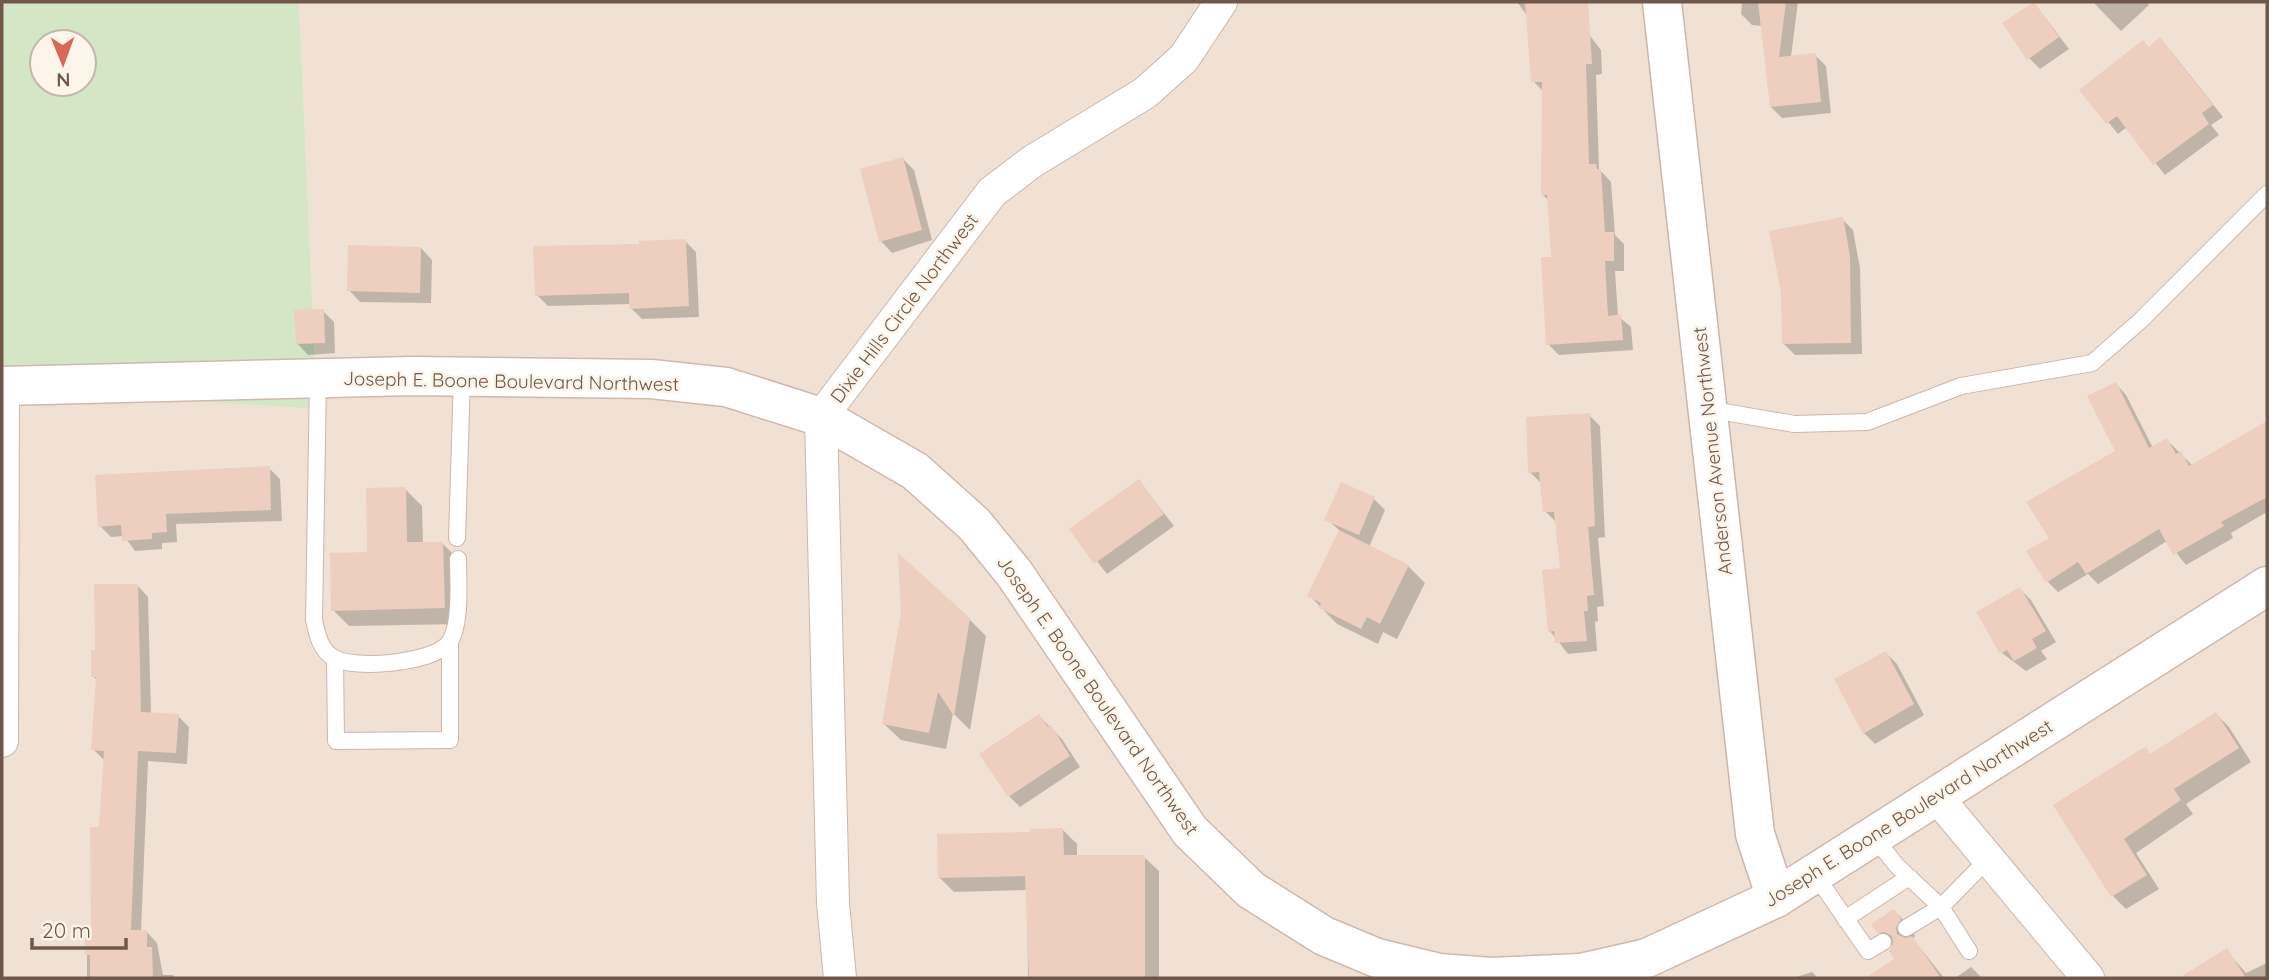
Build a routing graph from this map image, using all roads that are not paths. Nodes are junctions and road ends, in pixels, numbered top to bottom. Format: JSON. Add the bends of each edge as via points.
{"nodes":[{"id":1,"x":1221,"y":2,"type":"edge"},
{"id":2,"x":1662,"y":2,"type":"edge"},
{"id":3,"x":2267,"y":194,"type":"edge"},
{"id":4,"x":462,"y":376,"type":"junction"},
{"id":5,"x":318,"y":379,"type":"junction"},
{"id":6,"x":2,"y":386,"type":"edge"},
{"id":7,"x":1707,"y":409,"type":"junction"},
{"id":8,"x":821,"y":417,"type":"junction"},
{"id":9,"x":457,"y":538,"type":"dead end"},
{"id":10,"x":458,"y":559,"type":"dead end"},
{"id":11,"x":2267,"y":586,"type":"edge"},
{"id":12,"x":450,"y":642,"type":"junction"},
{"id":13,"x":335,"y":659,"type":"junction"},
{"id":14,"x":2,"y":741,"type":"edge"},
{"id":15,"x":1936,"y":796,"type":"junction"},
{"id":16,"x":1873,"y":836,"type":"junction"},
{"id":17,"x":1988,"y":859,"type":"junction"},
{"id":18,"x":1814,"y":873,"type":"junction"},
{"id":19,"x":1909,"y":877,"type":"junction"},
{"id":20,"x":1776,"y":898,"type":"junction"},
{"id":21,"x":1941,"y":907,"type":"junction"},
{"id":22,"x":1845,"y":919,"type":"junction"},
{"id":23,"x":1906,"y":928,"type":"dead end"},
{"id":24,"x":1883,"y":942,"type":"dead end"},
{"id":25,"x":1969,"y":951,"type":"dead end"},
{"id":26,"x":1446,"y":976,"type":"edge"},
{"id":27,"x":840,"y":978,"type":"edge"},
{"id":28,"x":2088,"y":978,"type":"edge"}],
"edges":[{"from":1,"to":8,"type":"street","name":"Dixie Hills Circle Northwest","via":[[1184,58],[1144,93],[1032,161],[992,192]]},
{"from":2,"to":7,"type":"main road","name":"Anderson Avenue Northwest"},
{"from":3,"to":7,"type":"lane","via":[[2092,363],[1961,386],[1867,422],[1794,424]]},
{"from":4,"to":5,"type":"main road","name":"Joseph E. Boone Boulevard Northwest"},
{"from":4,"to":8,"type":"main road","name":"Joseph E. Boone Boulevard Northwest","via":[[651,379],[726,387]]},
{"from":4,"to":9,"type":"lane"},
{"from":5,"to":6,"type":"main road","name":"Joseph E. Boone Boulevard Northwest"},
{"from":5,"to":13,"type":"lane","via":[[314,620],[325,650]]},
{"from":6,"to":14,"type":"street"},
{"from":7,"to":20,"type":"main road","name":"Anderson Avenue Northwest","via":[[1755,834]]},
{"from":8,"to":26,"type":"main road","name":"Joseph E. Boone Boulevard Northwest","via":[[915,471],[974,524],[1014,573],[1190,831],[1251,890],[1324,936],[1377,958]]},
{"from":8,"to":27,"type":"street","name":"Dixie Hills Circle Northwest","via":[[833,903]]},
{"from":10,"to":12,"type":"lane","via":[[458,607]]},
{"from":11,"to":15,"type":"main road","name":"Joseph E. Boone Boulevard Northwest"},
{"from":12,"to":13,"type":"lane","via":[[421,659],[365,663]]},
{"from":12,"to":13,"type":"lane","via":[[450,740],[335,741]]},
{"from":15,"to":16,"type":"main road","name":"Joseph E. Boone Boulevard Northwest"},
{"from":15,"to":17,"type":"street"},
{"from":16,"to":18,"type":"main road","name":"Joseph E. Boone Boulevard Northwest"},
{"from":16,"to":19,"type":"lane"},
{"from":17,"to":21,"type":"lane"},
{"from":17,"to":28,"type":"street"},
{"from":18,"to":20,"type":"main road","name":"Joseph E. Boone Boulevard Northwest"},
{"from":18,"to":22,"type":"lane"},
{"from":19,"to":21,"type":"lane"},
{"from":19,"to":22,"type":"lane"},
{"from":20,"to":26,"type":"main road","name":"Joseph E. Boone Boulevard Northwest","via":[[1647,958],[1581,974]]},
{"from":21,"to":23,"type":"lane"},
{"from":21,"to":25,"type":"lane"},
{"from":22,"to":24,"type":"lane","via":[[1868,951]]}]}
